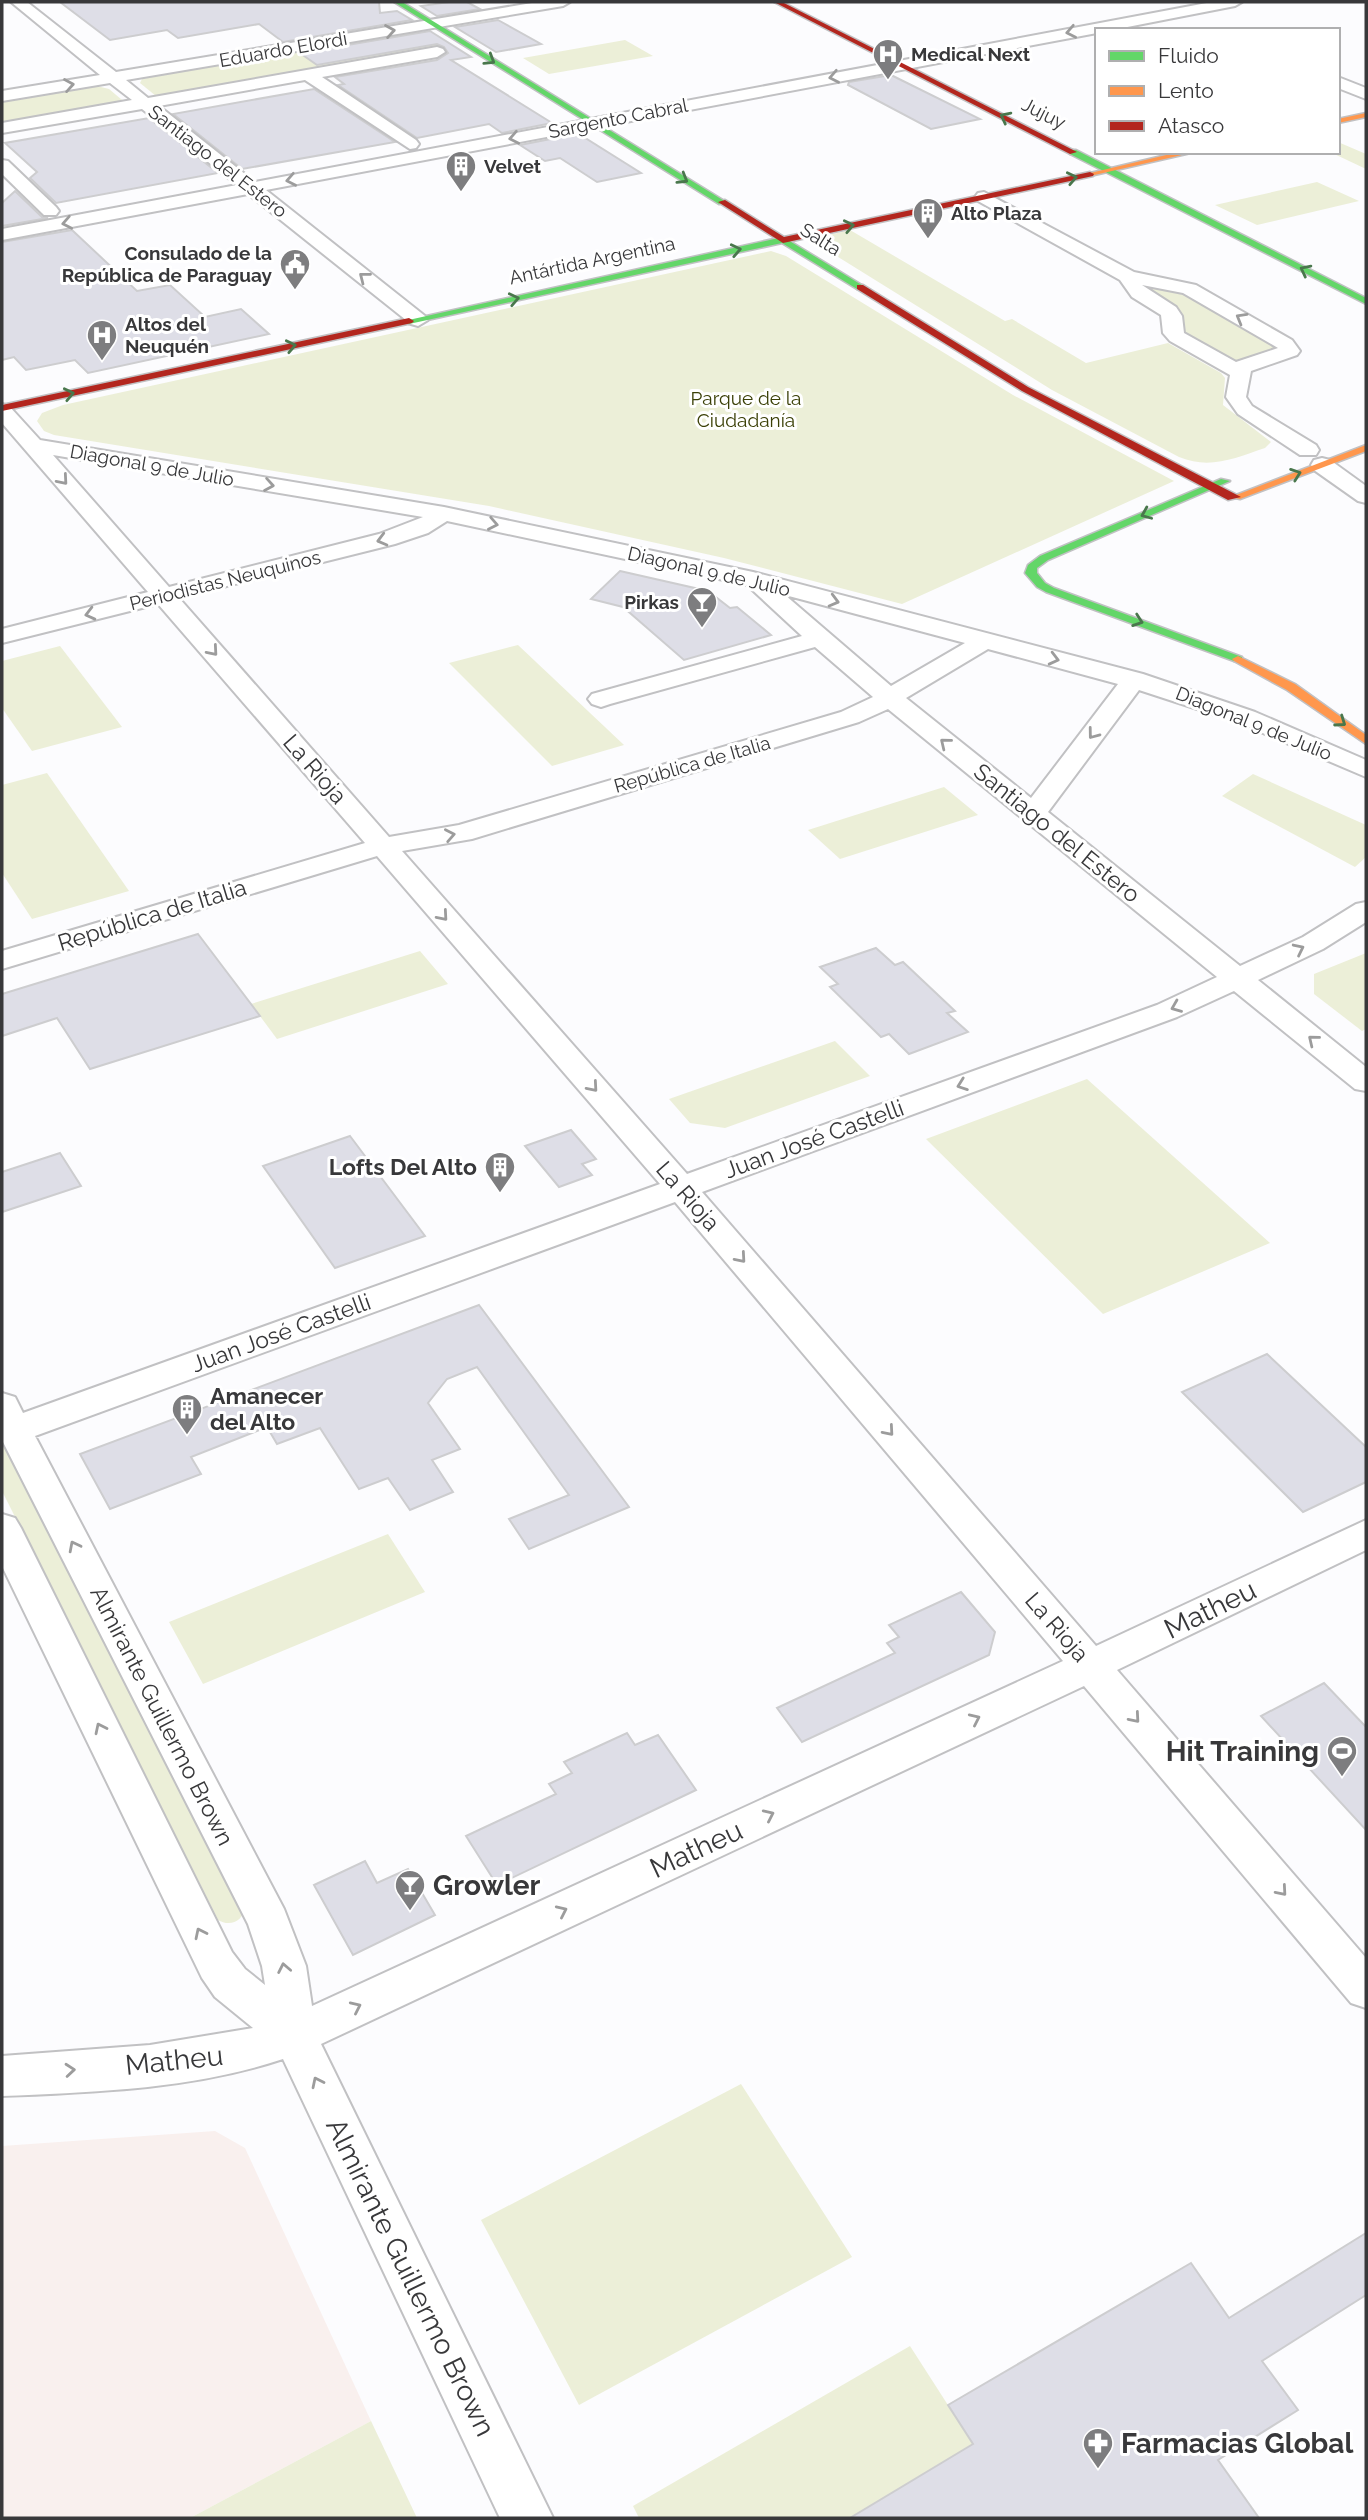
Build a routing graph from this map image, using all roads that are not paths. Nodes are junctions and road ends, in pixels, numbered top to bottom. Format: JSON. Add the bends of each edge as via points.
{"nodes":[{"id":1,"x":18,"y":2,"type":"edge"},
{"id":2,"x":397,"y":2,"type":"edge"},
{"id":3,"x":563,"y":2,"type":"edge"},
{"id":4,"x":778,"y":2,"type":"edge"},
{"id":5,"x":1152,"y":2,"type":"edge"},
{"id":6,"x":1235,"y":2,"type":"edge"},
{"id":7,"x":1177,"y":13,"type":"junction"},
{"id":8,"x":432,"y":24,"type":"junction"},
{"id":9,"x":1207,"y":25,"type":"dead end"},
{"id":10,"x":1095,"y":28,"type":"edge"},
{"id":11,"x":1096,"y":28,"type":"edge"},
{"id":12,"x":438,"y":52,"type":"dead end"},
{"id":13,"x":901,"y":64,"type":"junction"},
{"id":14,"x":308,"y":75,"type":"junction"},
{"id":15,"x":113,"y":78,"type":"junction"},
{"id":16,"x":1340,"y":83,"type":"edge"},
{"id":17,"x":1366,"y":94,"type":"edge"},
{"id":18,"x":2,"y":96,"type":"edge"},
{"id":19,"x":145,"y":103,"type":"junction"},
{"id":20,"x":1366,"y":115,"type":"edge"},
{"id":21,"x":1340,"y":121,"type":"edge"},
{"id":22,"x":591,"y":123,"type":"junction"},
{"id":23,"x":2,"y":128,"type":"edge"},
{"id":24,"x":410,"y":144,"type":"dead end"},
{"id":25,"x":1182,"y":154,"type":"edge"},
{"id":26,"x":2,"y":166,"type":"edge"},
{"id":27,"x":1109,"y":170,"type":"junction"},
{"id":28,"x":251,"y":188,"type":"junction"},
{"id":29,"x":984,"y":197,"type":"junction"},
{"id":30,"x":51,"y":211,"type":"dead end"},
{"id":31,"x":2,"y":235,"type":"edge"},
{"id":32,"x":783,"y":240,"type":"junction"},
{"id":33,"x":1128,"y":276,"type":"junction"},
{"id":34,"x":1364,"y":299,"type":"edge"},
{"id":35,"x":418,"y":320,"type":"junction"},
{"id":36,"x":1239,"y":372,"type":"junction"},
{"id":37,"x":2,"y":409,"type":"edge"},
{"id":38,"x":32,"y":445,"type":"junction"},
{"id":39,"x":1366,"y":448,"type":"edge"},
{"id":40,"x":1317,"y":454,"type":"junction"},
{"id":41,"x":1283,"y":460,"type":"dead end"},
{"id":42,"x":1246,"y":473,"type":"dead end"},
{"id":43,"x":1209,"y":486,"type":"junction"},
{"id":44,"x":1366,"y":496,"type":"edge"},
{"id":45,"x":444,"y":514,"type":"junction"},
{"id":46,"x":753,"y":579,"type":"junction"},
{"id":47,"x":163,"y":595,"type":"junction"},
{"id":48,"x":2,"y":636,"type":"edge"},
{"id":49,"x":818,"y":639,"type":"junction"},
{"id":50,"x":976,"y":639,"type":"junction"},
{"id":51,"x":1134,"y":679,"type":"junction"},
{"id":52,"x":883,"y":693,"type":"junction"},
{"id":53,"x":601,"y":699,"type":"dead end"},
{"id":54,"x":1366,"y":740,"type":"edge"},
{"id":55,"x":1366,"y":769,"type":"edge"},
{"id":56,"x":1033,"y":814,"type":"junction"},
{"id":57,"x":382,"y":846,"type":"junction"},
{"id":58,"x":1366,"y":910,"type":"edge"},
{"id":59,"x":2,"y":960,"type":"edge"},
{"id":60,"x":1237,"y":979,"type":"junction"},
{"id":61,"x":1366,"y":1082,"type":"edge"},
{"id":62,"x":681,"y":1188,"type":"junction"},
{"id":63,"x":8,"y":1418,"type":"edge"},
{"id":64,"x":2,"y":1528,"type":"edge"},
{"id":65,"x":1366,"y":1534,"type":"edge"},
{"id":66,"x":1090,"y":1666,"type":"junction"},
{"id":67,"x":1366,"y":1989,"type":"edge"},
{"id":68,"x":294,"y":2035,"type":"junction"},
{"id":69,"x":2,"y":2076,"type":"edge"},
{"id":70,"x":527,"y":2518,"type":"edge"}],
"edges":[{"from":1,"to":15,"type":"street","name":"Santiago del Estero"},
{"from":2,"to":8,"type":"main road","name":"Salta"},
{"from":3,"to":8,"type":"street","name":"Eduardo Elordi"},
{"from":4,"to":13,"type":"main road","name":"Jujuy"},
{"from":5,"to":7,"type":"street"},
{"from":6,"to":7,"type":"street","name":"Sargento Cabral"},
{"from":7,"to":9,"type":"street"},
{"from":7,"to":11,"type":"street","name":"Sargento Cabral","one_way":true},
{"from":15,"to":8,"type":"street","name":"Eduardo Elordi","one_way":true},
{"from":8,"to":22,"type":"main road","name":"Salta","one_way":true},
{"from":10,"to":13,"type":"street","name":"Sargento Cabral","one_way":true},
{"from":12,"to":14,"type":"street","name":"Eduardo Elordi"},
{"from":13,"to":22,"type":"street","name":"Sargento Cabral","one_way":true},
{"from":27,"to":13,"type":"main road","name":"Jujuy","one_way":true},
{"from":14,"to":19,"type":"street","name":"Eduardo Elordi"},
{"from":14,"to":24,"type":"street"},
{"from":18,"to":15,"type":"street","name":"Eduardo Elordi","one_way":true},
{"from":15,"to":19,"type":"street","name":"Santiago del Estero"},
{"from":16,"to":17,"type":"street"},
{"from":19,"to":23,"type":"street","name":"Eduardo Elordi"},
{"from":19,"to":28,"type":"street","name":"Santiago del Estero"},
{"from":20,"to":21,"type":"main road"},
{"from":22,"to":28,"type":"street","name":"Sargento Cabral","one_way":true},
{"from":22,"to":32,"type":"main road","name":"Salta","one_way":true},
{"from":25,"to":27,"type":"main road","name":"Antártida Argentina"},
{"from":26,"to":30,"type":"street"},
{"from":29,"to":27,"type":"main road","name":"Antártida Argentina","one_way":true},
{"from":34,"to":27,"type":"main road","name":"Jujuy","one_way":true},
{"from":28,"to":31,"type":"street","name":"Sargento Cabral","one_way":true},
{"from":35,"to":28,"type":"street","name":"Santiago del Estero","one_way":true},
{"from":32,"to":29,"type":"main road","name":"Antártida Argentina","one_way":true},
{"from":29,"to":33,"type":"street"},
{"from":35,"to":32,"type":"main road","name":"Antártida Argentina","one_way":true},
{"from":32,"to":43,"type":"main road","name":"Salta","via":[[1025,389]]},
{"from":33,"to":36,"type":"street","via":[[1132,288],[1169,312],[1177,337]]},
{"from":36,"to":33,"type":"street","one_way":true,"via":[[1249,363],[1290,348],[1189,289]]},
{"from":37,"to":35,"type":"main road","name":"Antártida Argentina","one_way":true},
{"from":36,"to":40,"type":"street","via":[[1239,404]]},
{"from":37,"to":38,"type":"street","name":"La Rioja"},
{"from":38,"to":45,"type":"street","name":"Diagonal 9 de Julio","one_way":true},
{"from":38,"to":47,"type":"street","name":"La Rioja","one_way":true},
{"from":39,"to":40,"type":"main road"},
{"from":40,"to":41,"type":"main road"},
{"from":43,"to":40,"type":"main road","name":"Salta","one_way":true,"via":[[1232,498]]},
{"from":40,"to":44,"type":"street"},
{"from":42,"to":43,"type":"main road"},
{"from":43,"to":54,"type":"main road","one_way":true,"via":[[1044,558],[1031,573],[1050,590],[1247,662]]},
{"from":45,"to":46,"type":"street","name":"Diagonal 9 de Julio","one_way":true},
{"from":45,"to":47,"type":"street","name":"Periodistas Neuquinos","one_way":true,"via":[[403,535]]},
{"from":46,"to":49,"type":"street","name":"Santiago del Estero"},
{"from":46,"to":50,"type":"street","name":"Diagonal 9 de Julio","one_way":true},
{"from":47,"to":48,"type":"street","name":"Periodistas Neuquinos","one_way":true},
{"from":47,"to":57,"type":"street","name":"La Rioja","one_way":true},
{"from":49,"to":52,"type":"street","name":"Santiago del Estero"},
{"from":49,"to":53,"type":"street"},
{"from":50,"to":51,"type":"street","name":"Diagonal 9 de Julio","one_way":true},
{"from":50,"to":52,"type":"street","name":"República de Italia"},
{"from":51,"to":55,"type":"street","name":"Diagonal 9 de Julio","via":[[1233,712]]},
{"from":51,"to":56,"type":"street","one_way":true},
{"from":56,"to":52,"type":"street","name":"Santiago del Estero","one_way":true},
{"from":52,"to":57,"type":"street","name":"República de Italia","via":[[850,717],[462,832]]},
{"from":56,"to":60,"type":"street","name":"Santiago del Estero"},
{"from":57,"to":59,"type":"street","name":"República de Italia"},
{"from":57,"to":62,"type":"street","name":"La Rioja","one_way":true},
{"from":60,"to":58,"type":"street","name":"Juan José Castelli","one_way":true,"via":[[1313,943]]},
{"from":61,"to":60,"type":"street","name":"Santiago del Estero","one_way":true},
{"from":60,"to":62,"type":"street","name":"Juan José Castelli","one_way":true,"via":[[1167,1011]]},
{"from":62,"to":63,"type":"street","name":"Juan José Castelli"},
{"from":62,"to":66,"type":"street","name":"La Rioja","one_way":true},
{"from":68,"to":63,"type":"street","name":"Almirante Guillermo Brown","one_way":true,"via":[[284,1966],[269,1922]]},
{"from":68,"to":64,"type":"street","name":"Almirante Guillermo Brown","one_way":true,"via":[[238,1991],[217,1965]]},
{"from":65,"to":66,"type":"street","name":"Matheu"},
{"from":66,"to":67,"type":"street","name":"La Rioja","one_way":true},
{"from":68,"to":66,"type":"street","name":"Matheu","one_way":true},
{"from":69,"to":68,"type":"street","name":"Matheu","one_way":true,"via":[[211,2059]]},
{"from":70,"to":68,"type":"street","name":"Almirante Guillermo Brown","one_way":true}]}
